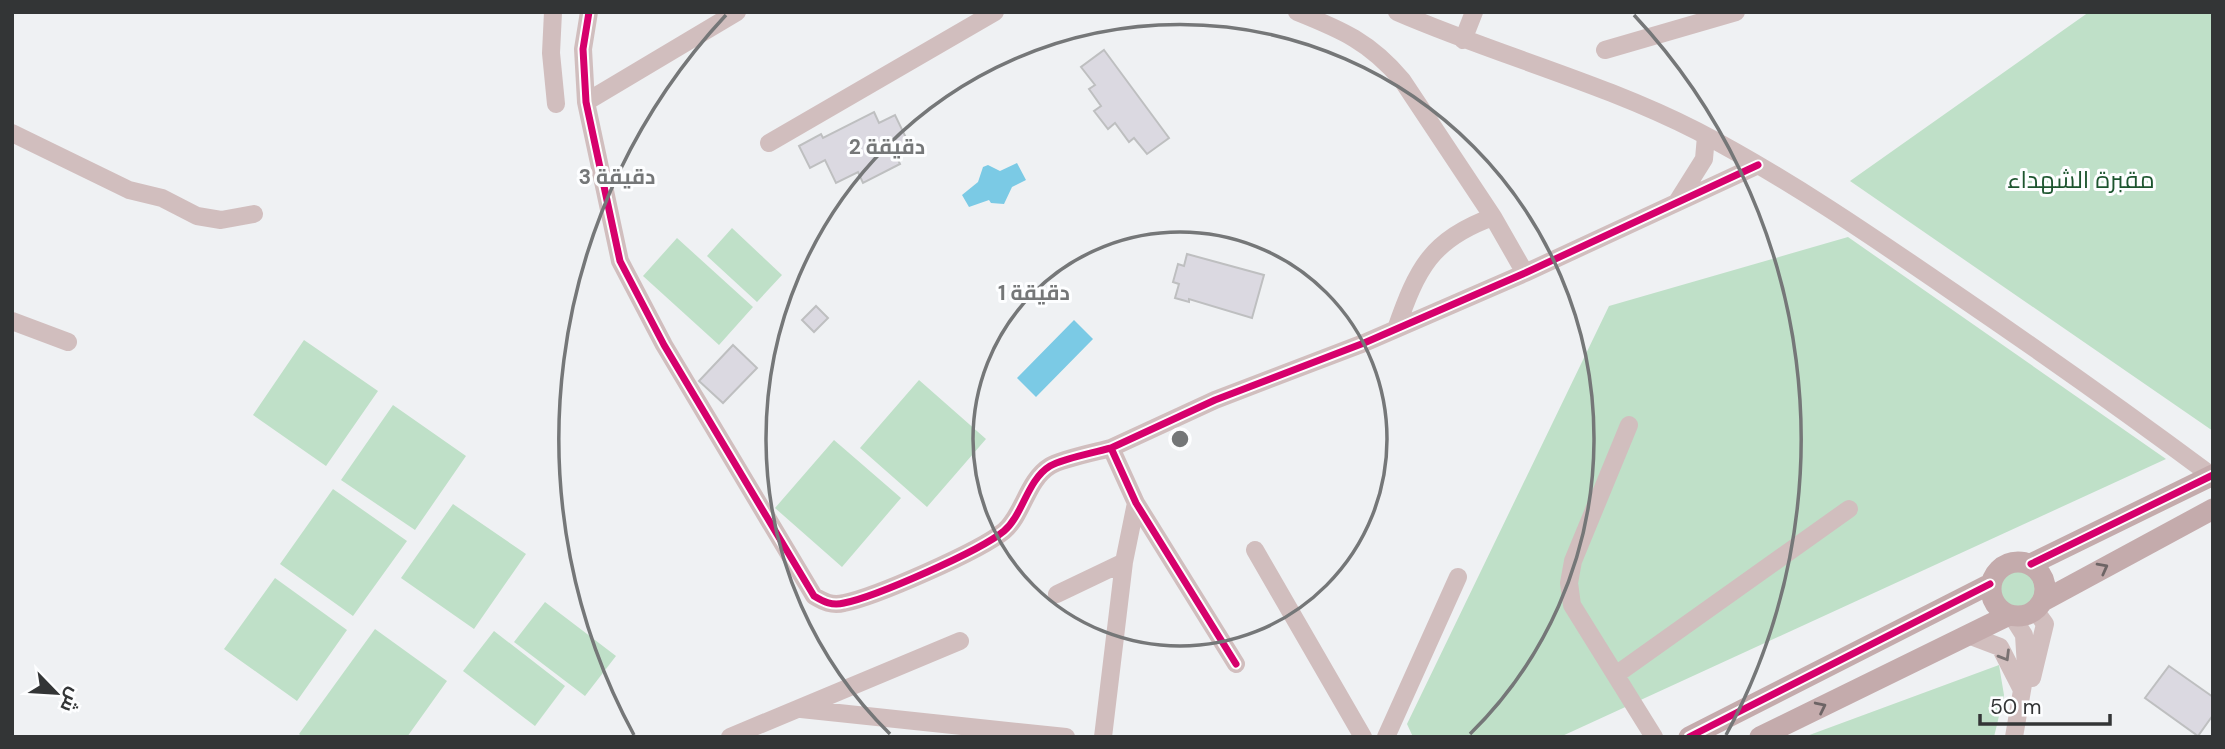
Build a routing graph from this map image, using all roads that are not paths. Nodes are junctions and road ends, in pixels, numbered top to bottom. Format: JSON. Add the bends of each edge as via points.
{"nodes":[{"id":1,"x":553,"y":12,"type":"edge"},
{"id":2,"x":589,"y":12,"type":"edge"},
{"id":3,"x":737,"y":12,"type":"edge"},
{"id":4,"x":995,"y":12,"type":"edge"},
{"id":5,"x":1297,"y":12,"type":"edge"},
{"id":6,"x":1397,"y":12,"type":"edge"},
{"id":7,"x":1474,"y":12,"type":"edge"},
{"id":8,"x":1736,"y":12,"type":"edge"},
{"id":9,"x":1463,"y":40,"type":"junction"},
{"id":10,"x":1605,"y":50,"type":"dead end"},
{"id":11,"x":586,"y":102,"type":"junction"},
{"id":12,"x":556,"y":104,"type":"dead end"},
{"id":13,"x":12,"y":133,"type":"edge"},
{"id":14,"x":1706,"y":136,"type":"junction"},
{"id":15,"x":769,"y":143,"type":"dead end"},
{"id":16,"x":1758,"y":165,"type":"junction"},
{"id":17,"x":1677,"y":202,"type":"junction"},
{"id":18,"x":254,"y":214,"type":"dead end"},
{"id":19,"x":1493,"y":217,"type":"junction"},
{"id":20,"x":1525,"y":273,"type":"junction"},
{"id":21,"x":12,"y":321,"type":"edge"},
{"id":22,"x":1396,"y":329,"type":"junction"},
{"id":23,"x":68,"y":342,"type":"dead end"},
{"id":24,"x":1629,"y":425,"type":"dead end"},
{"id":25,"x":1111,"y":448,"type":"junction"},
{"id":26,"x":2212,"y":476,"type":"edge"},
{"id":27,"x":1136,"y":503,"type":"junction"},
{"id":28,"x":1849,"y":509,"type":"dead end"},
{"id":29,"x":2213,"y":509,"type":"edge"},
{"id":30,"x":1255,"y":550,"type":"dead end"},
{"id":31,"x":1124,"y":562,"type":"junction"},
{"id":32,"x":2031,"y":564,"type":"junction"},
{"id":33,"x":1458,"y":577,"type":"dead end"},
{"id":34,"x":1990,"y":584,"type":"junction"},
{"id":35,"x":1057,"y":594,"type":"dead end"},
{"id":36,"x":2039,"y":605,"type":"junction"},
{"id":37,"x":2011,"y":616,"type":"junction"},
{"id":38,"x":1971,"y":636,"type":"junction"},
{"id":39,"x":960,"y":641,"type":"dead end"},
{"id":40,"x":1236,"y":664,"type":"dead end"},
{"id":41,"x":1617,"y":674,"type":"junction"},
{"id":42,"x":2024,"y":693,"type":"junction"},
{"id":43,"x":801,"y":709,"type":"junction"},
{"id":44,"x":976,"y":733,"type":"edge"},
{"id":45,"x":730,"y":737,"type":"edge"},
{"id":46,"x":1066,"y":737,"type":"edge"},
{"id":47,"x":1103,"y":737,"type":"edge"},
{"id":48,"x":1363,"y":737,"type":"edge"},
{"id":49,"x":1386,"y":737,"type":"edge"},
{"id":50,"x":1654,"y":737,"type":"edge"},
{"id":51,"x":1689,"y":737,"type":"edge"},
{"id":52,"x":1760,"y":737,"type":"edge"},
{"id":53,"x":2014,"y":737,"type":"edge"}],
"edges":[{"from":1,"to":12,"type":"street"},
{"from":2,"to":11,"type":"street","via":[[583,49]]},
{"from":3,"to":11,"type":"street"},
{"from":4,"to":15,"type":"street"},
{"from":5,"to":19,"type":"street","via":[[1367,44],[1385,60]]},
{"from":6,"to":9,"type":"street"},
{"from":7,"to":9,"type":"street"},
{"from":8,"to":10,"type":"street"},
{"from":9,"to":14,"type":"street","via":[[1564,74]]},
{"from":11,"to":25,"type":"street","via":[[620,261],[664,345],[814,596],[827,604],[842,604],[875,594],[983,544],[1006,530],[1050,466]]},
{"from":13,"to":18,"type":"street","via":[[129,190],[162,198],[197,216],[221,220]]},
{"from":14,"to":16,"type":"street"},
{"from":14,"to":17,"type":"street","via":[[1704,159]]},
{"from":16,"to":17,"type":"street"},
{"from":16,"to":26,"type":"street","via":[[1841,215],[2084,380]]},
{"from":17,"to":20,"type":"street"},
{"from":19,"to":20,"type":"street"},
{"from":19,"to":22,"type":"street","via":[[1444,240],[1416,278]]},
{"from":20,"to":22,"type":"street"},
{"from":21,"to":23,"type":"street"},
{"from":22,"to":25,"type":"street","via":[[1214,400]]},
{"from":24,"to":41,"type":"street","via":[[1573,561],[1569,583],[1572,605]]},
{"from":25,"to":27,"type":"street"},
{"from":26,"to":32,"type":"main road"},
{"from":27,"to":31,"type":"street"},
{"from":27,"to":40,"type":"street"},
{"from":28,"to":41,"type":"street"},
{"from":36,"to":29,"type":"main road","one_way":true},
{"from":30,"to":48,"type":"street"},
{"from":31,"to":35,"type":"street"},
{"from":31,"to":47,"type":"street"},
{"from":32,"to":34,"type":"main road","via":[[2006,564],[1995,572]]},
{"from":32,"to":36,"type":"main road","via":[[2041,573],[2045,587]]},
{"from":33,"to":49,"type":"street"},
{"from":34,"to":37,"type":"main road","via":[[1998,608]]},
{"from":34,"to":51,"type":"main road"},
{"from":36,"to":37,"type":"main road"},
{"from":36,"to":42,"type":"street","via":[[2045,624],[2032,681]]},
{"from":37,"to":38,"type":"main road"},
{"from":37,"to":42,"type":"street","via":[[2024,635]]},
{"from":38,"to":42,"type":"street","one_way":true,"via":[[2000,647]]},
{"from":52,"to":38,"type":"main road","one_way":true},
{"from":39,"to":43,"type":"street"},
{"from":41,"to":50,"type":"street"},
{"from":42,"to":53,"type":"street"},
{"from":43,"to":44,"type":"street"},
{"from":43,"to":45,"type":"street"},
{"from":44,"to":46,"type":"street"}]}
